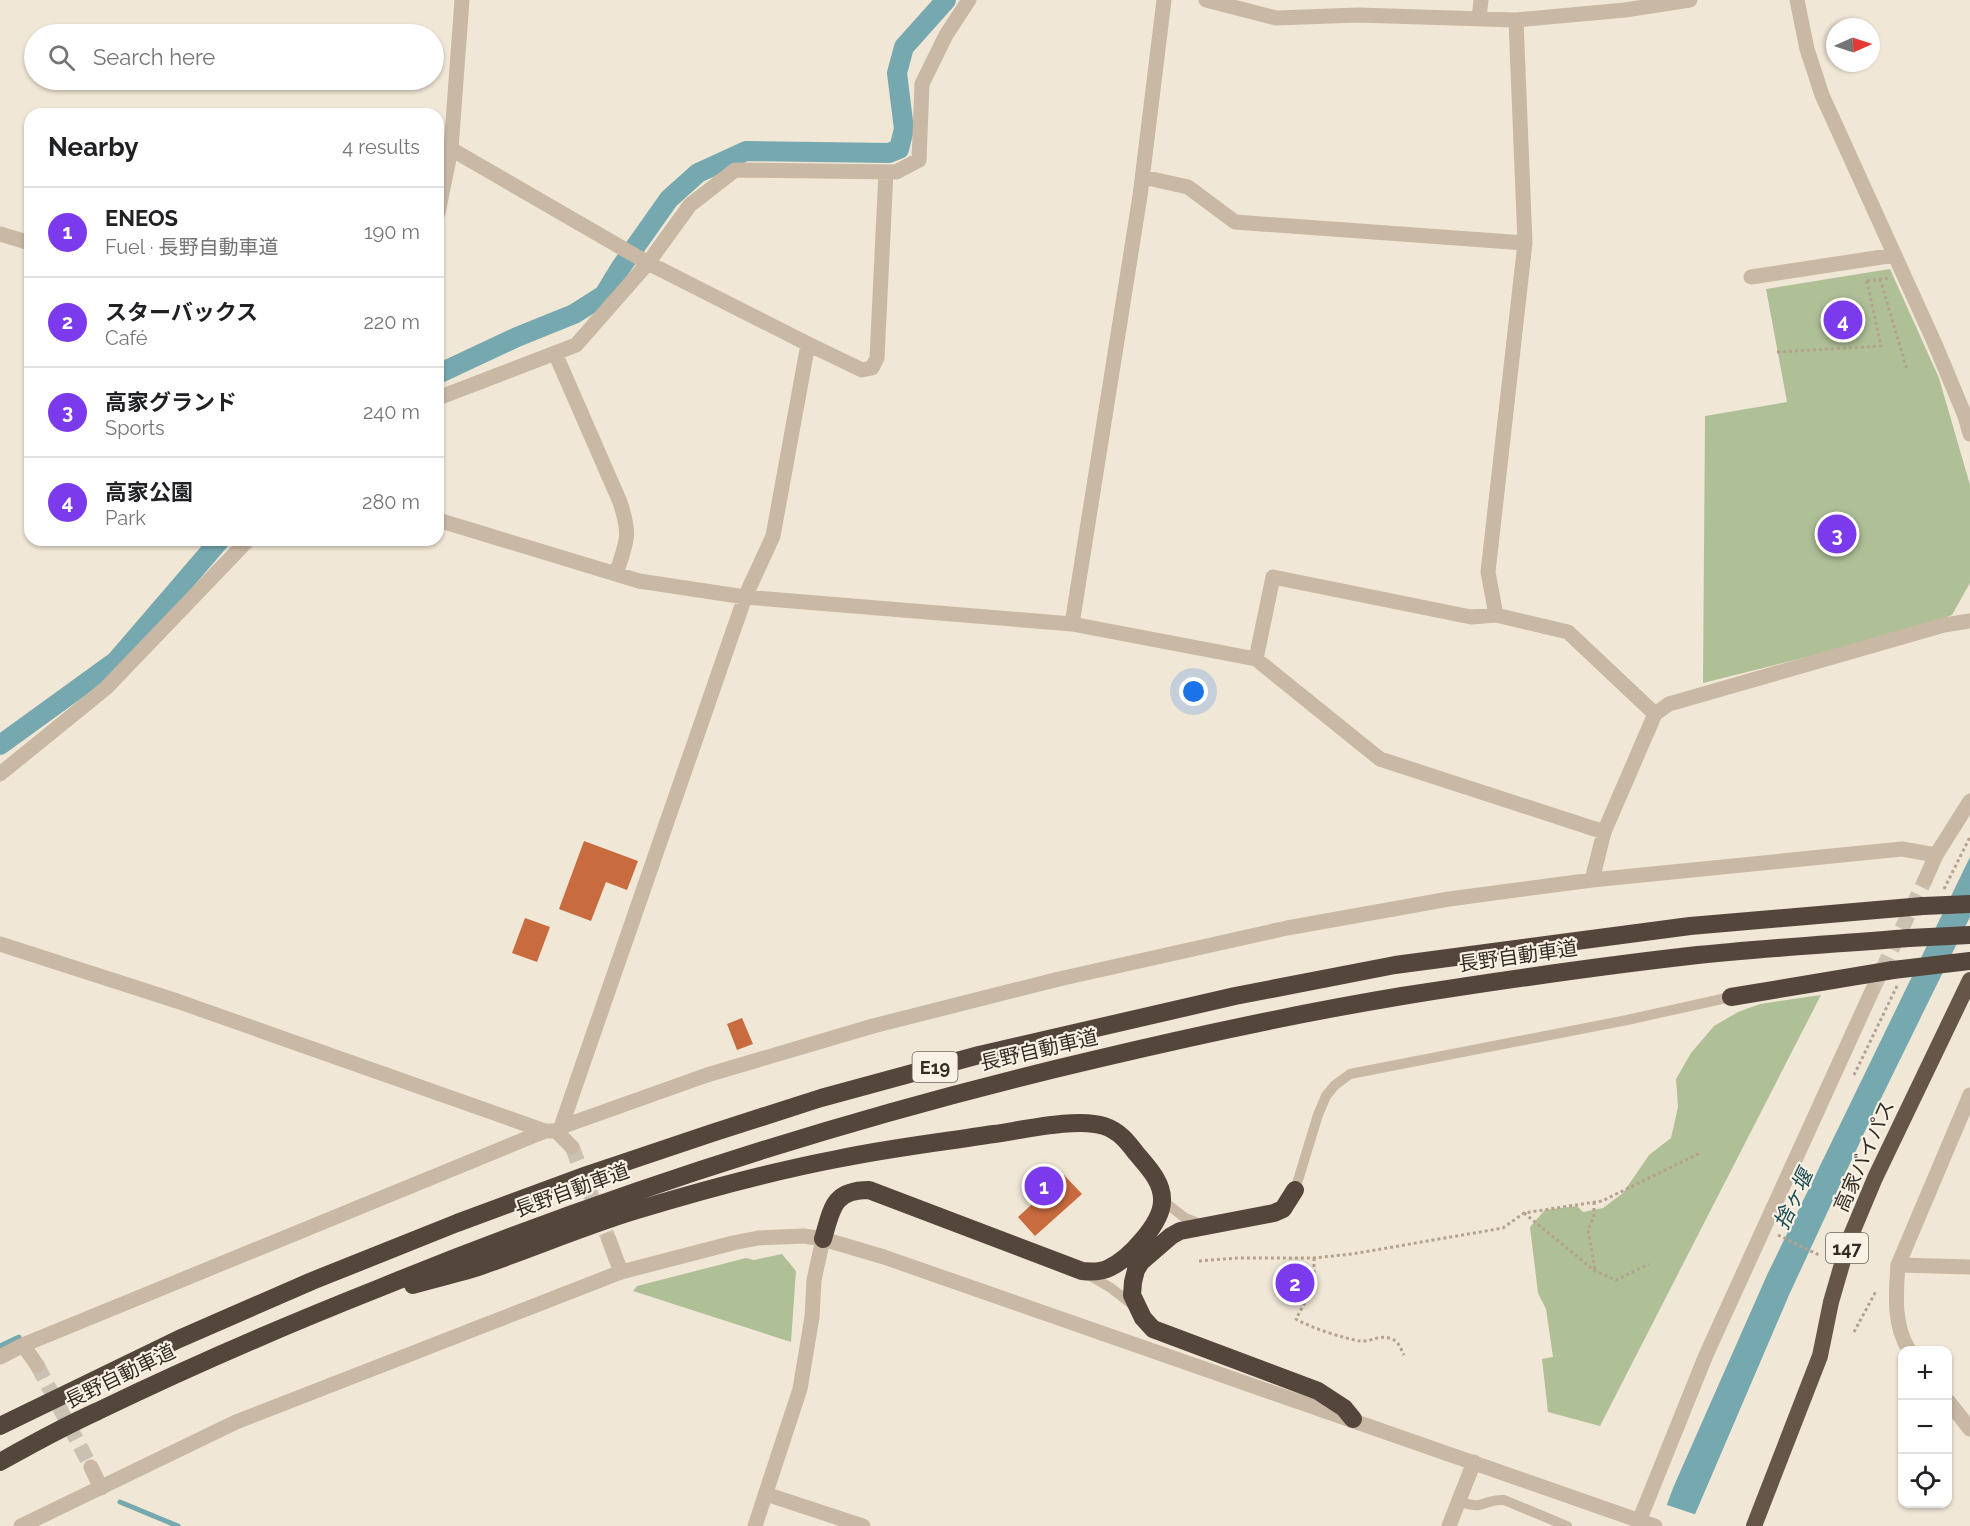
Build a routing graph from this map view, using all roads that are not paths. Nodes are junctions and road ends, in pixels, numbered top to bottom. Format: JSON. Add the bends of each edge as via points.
{"nodes":[{"id":1,"x":462,"y":0,"type":"edge"},
{"id":2,"x":969,"y":0,"type":"edge"},
{"id":3,"x":1164,"y":0,"type":"edge"},
{"id":4,"x":1206,"y":0,"type":"edge"},
{"id":5,"x":1481,"y":0,"type":"edge"},
{"id":6,"x":1690,"y":0,"type":"edge"},
{"id":7,"x":1797,"y":0,"type":"edge"},
{"id":8,"x":1625,"y":5,"type":"edge"},
{"id":9,"x":1479,"y":18,"type":"junction"},
{"id":10,"x":1516,"y":20,"type":"junction"},
{"id":11,"x":451,"y":149,"type":"junction"},
{"id":12,"x":886,"y":172,"type":"junction"},
{"id":13,"x":1143,"y":177,"type":"junction"},
{"id":14,"x":444,"y":183,"type":"edge"},
{"id":15,"x":0,"y":234,"type":"edge"},
{"id":16,"x":24,"y":241,"type":"edge"},
{"id":17,"x":1525,"y":243,"type":"junction"},
{"id":18,"x":1895,"y":255,"type":"junction"},
{"id":19,"x":648,"y":263,"type":"junction"},
{"id":20,"x":1751,"y":277,"type":"dead end"},
{"id":21,"x":808,"y":344,"type":"junction"},
{"id":22,"x":555,"y":353,"type":"junction"},
{"id":23,"x":444,"y":396,"type":"edge"},
{"id":24,"x":1970,"y":434,"type":"edge"},
{"id":25,"x":444,"y":522,"type":"edge"},
{"id":26,"x":242,"y":546,"type":"edge"},
{"id":27,"x":616,"y":574,"type":"junction"},
{"id":28,"x":745,"y":597,"type":"junction"},
{"id":29,"x":1496,"y":615,"type":"junction"},
{"id":30,"x":1970,"y":621,"type":"edge"},
{"id":31,"x":1072,"y":624,"type":"junction"},
{"id":32,"x":1256,"y":659,"type":"junction"},
{"id":33,"x":1654,"y":714,"type":"junction"},
{"id":34,"x":0,"y":774,"type":"edge"},
{"id":35,"x":1970,"y":801,"type":"edge"},
{"id":36,"x":1604,"y":832,"type":"junction"},
{"id":37,"x":1936,"y":855,"type":"junction"},
{"id":38,"x":1592,"y":880,"type":"junction"},
{"id":39,"x":1925,"y":880,"type":"tunnel mouth"},
{"id":40,"x":1970,"y":904,"type":"edge"},
{"id":41,"x":1970,"y":935,"type":"edge"},
{"id":42,"x":0,"y":944,"type":"edge"},
{"id":43,"x":1970,"y":961,"type":"edge"},
{"id":44,"x":1970,"y":980,"type":"edge"},
{"id":45,"x":1872,"y":991,"type":"tunnel mouth"},
{"id":46,"x":1731,"y":997,"type":"joint"},
{"id":47,"x":1970,"y":1095,"type":"edge"},
{"id":48,"x":554,"y":1130,"type":"junction"},
{"id":49,"x":572,"y":1147,"type":"tunnel mouth"},
{"id":50,"x":1295,"y":1190,"type":"joint"},
{"id":51,"x":1162,"y":1200,"type":"junction"},
{"id":52,"x":1206,"y":1226,"type":"junction"},
{"id":53,"x":823,"y":1239,"type":"junction"},
{"id":54,"x":609,"y":1240,"type":"tunnel mouth"},
{"id":55,"x":1898,"y":1265,"type":"junction"},
{"id":56,"x":1970,"y":1267,"type":"edge"},
{"id":57,"x":1082,"y":1271,"type":"junction"},
{"id":58,"x":621,"y":1272,"type":"junction"},
{"id":59,"x":1137,"y":1307,"type":"junction"},
{"id":60,"x":328,"y":1309,"type":"junction"},
{"id":61,"x":23,"y":1345,"type":"junction"},
{"id":62,"x":1906,"y":1346,"type":"edge"},
{"id":63,"x":0,"y":1357,"type":"edge"},
{"id":64,"x":37,"y":1365,"type":"tunnel mouth"},
{"id":65,"x":1952,"y":1407,"type":"edge"},
{"id":66,"x":1353,"y":1419,"type":"junction"},
{"id":67,"x":0,"y":1426,"type":"edge"},
{"id":68,"x":1970,"y":1429,"type":"edge"},
{"id":69,"x":0,"y":1461,"type":"edge"},
{"id":70,"x":1474,"y":1462,"type":"junction"},
{"id":71,"x":91,"y":1467,"type":"tunnel mouth"},
{"id":72,"x":101,"y":1488,"type":"junction"},
{"id":73,"x":766,"y":1494,"type":"junction"},
{"id":74,"x":1458,"y":1502,"type":"junction"},
{"id":75,"x":1647,"y":1523,"type":"edge"},
{"id":76,"x":21,"y":1526,"type":"edge"},
{"id":77,"x":755,"y":1526,"type":"edge"},
{"id":78,"x":863,"y":1526,"type":"edge"},
{"id":79,"x":1449,"y":1526,"type":"edge"},
{"id":80,"x":1567,"y":1526,"type":"edge"},
{"id":81,"x":1754,"y":1526,"type":"edge"}],
"edges":[{"from":1,"to":11,"type":"street"},
{"from":2,"to":12,"type":"street","via":[[922,84],[919,160],[896,172]]},
{"from":3,"to":13,"type":"street"},
{"from":4,"to":9,"type":"street","via":[[1276,18]]},
{"from":5,"to":9,"type":"street"},
{"from":6,"to":8,"type":"street"},
{"from":7,"to":18,"type":"street","via":[[1807,50],[1822,95]]},
{"from":8,"to":10,"type":"street"},
{"from":9,"to":10,"type":"street"},
{"from":10,"to":17,"type":"street"},
{"from":11,"to":14,"type":"street"},
{"from":11,"to":19,"type":"street"},
{"from":12,"to":19,"type":"street","via":[[735,170],[690,205]]},
{"from":12,"to":21,"type":"street","via":[[877,358],[872,368],[862,370]]},
{"from":13,"to":17,"type":"street","via":[[1188,187],[1235,222]]},
{"from":13,"to":31,"type":"street"},
{"from":15,"to":16,"type":"street"},
{"from":17,"to":29,"type":"street","via":[[1488,572]]},
{"from":18,"to":20,"type":"street"},
{"from":18,"to":24,"type":"street"},
{"from":19,"to":21,"type":"street"},
{"from":19,"to":22,"type":"street","via":[[576,345]]},
{"from":21,"to":28,"type":"street","via":[[773,536]]},
{"from":22,"to":23,"type":"street"},
{"from":22,"to":27,"type":"street","via":[[627,524],[627,542]]},
{"from":25,"to":27,"type":"street"},
{"from":26,"to":34,"type":"street","via":[[106,688]]},
{"from":27,"to":28,"type":"street"},
{"from":28,"to":31,"type":"street"},
{"from":28,"to":48,"type":"street"},
{"from":29,"to":32,"type":"street","via":[[1471,617],[1273,577]]},
{"from":29,"to":33,"type":"street","via":[[1568,632]]},
{"from":30,"to":33,"type":"street","via":[[1944,625],[1669,704]]},
{"from":31,"to":32,"type":"street"},
{"from":32,"to":36,"type":"street","via":[[1380,759]]},
{"from":33,"to":36,"type":"street"},
{"from":35,"to":37,"type":"street"},
{"from":36,"to":38,"type":"street"},
{"from":37,"to":38,"type":"street","via":[[1902,849]]},
{"from":37,"to":39,"type":"street"},
{"from":38,"to":48,"type":"street","via":[[1449,899],[1287,927],[1059,980],[873,1026],[707,1075]]},
{"from":40,"to":67,"type":"highway","name":"長野自動車道","number":"E19","bridge":true,"via":[[1690,926],[1395,965],[1224,998],[967,1058],[712,1133],[457,1223],[179,1339]]},
{"from":41,"to":60,"type":"highway","name":"長野自動車道","number":"E19","bridge":true,"via":[[1693,956],[1521,978],[1397,997],[1142,1048],[984,1085],[723,1162],[468,1252]]},
{"from":42,"to":48,"type":"street"},
{"from":43,"to":46,"type":"highway","bridge":true},
{"from":44,"to":81,"type":"highway","name":"高家バイパス","number":"147","via":[[1875,1178],[1850,1240],[1820,1356]]},
{"from":45,"to":75,"type":"street","via":[[1711,1344]]},
{"from":46,"to":50,"type":"lane","via":[[1350,1074],[1326,1096]]},
{"from":47,"to":55,"type":"street"},
{"from":48,"to":49,"type":"street"},
{"from":48,"to":61,"type":"street"},
{"from":50,"to":52,"type":"highway","via":[[1283,1209],[1274,1213]]},
{"from":51,"to":52,"type":"lane","via":[[1185,1218]]},
{"from":51,"to":57,"type":"highway","via":[[1156,1222],[1120,1261],[1095,1272]]},
{"from":51,"to":60,"type":"highway","via":[[1155,1176],[1122,1136],[1111,1129],[1081,1123],[1042,1128],[837,1159],[731,1184],[634,1211],[472,1269]]},
{"from":52,"to":59,"type":"highway","via":[[1172,1236],[1141,1262],[1132,1282]]},
{"from":53,"to":57,"type":"highway","via":[[839,1198],[847,1192],[869,1190]]},
{"from":53,"to":58,"type":"street","via":[[758,1238]]},
{"from":53,"to":66,"type":"street","via":[[874,1253]]},
{"from":53,"to":73,"type":"street","via":[[800,1389]]},
{"from":54,"to":58,"type":"street"},
{"from":55,"to":56,"type":"street"},
{"from":55,"to":62,"type":"street","via":[[1898,1321]]},
{"from":57,"to":59,"type":"lane"},
{"from":58,"to":72,"type":"street","via":[[236,1422]]},
{"from":59,"to":66,"type":"highway","via":[[1153,1329],[1318,1391]]},
{"from":60,"to":69,"type":"highway","name":"長野自動車道","number":"E19","via":[[135,1393]]},
{"from":61,"to":63,"type":"street"},
{"from":61,"to":64,"type":"street"},
{"from":65,"to":68,"type":"street"},
{"from":66,"to":70,"type":"street"},
{"from":70,"to":74,"type":"street"},
{"from":70,"to":75,"type":"street"},
{"from":71,"to":72,"type":"street"},
{"from":72,"to":76,"type":"street"},
{"from":73,"to":77,"type":"street"},
{"from":73,"to":78,"type":"street"},
{"from":74,"to":79,"type":"street"},
{"from":74,"to":80,"type":"lane","via":[[1475,1505],[1504,1500]]}]}
